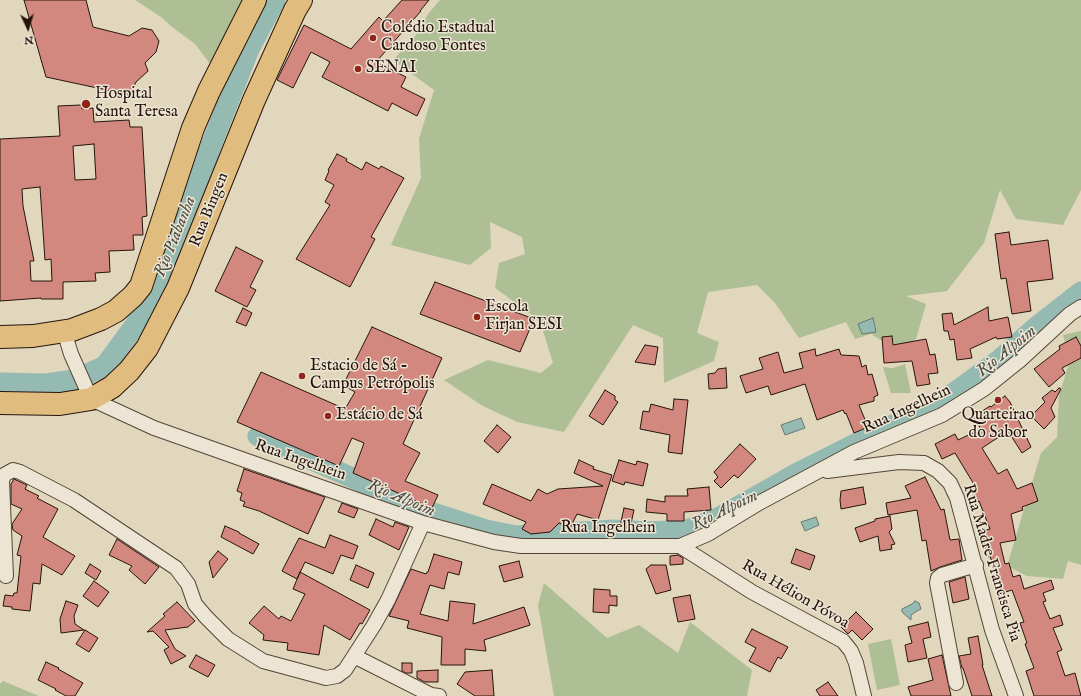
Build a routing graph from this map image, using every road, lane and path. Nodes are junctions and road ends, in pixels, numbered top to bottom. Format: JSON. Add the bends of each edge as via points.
{"nodes":[{"id":1,"x":255,"y":0,"type":"edge"},
{"id":2,"x":301,"y":0,"type":"edge"},
{"id":3,"x":1081,"y":307,"type":"edge"},
{"id":4,"x":64,"y":331,"type":"junction"},
{"id":5,"x":0,"y":337,"type":"edge"},
{"id":6,"x":91,"y":399,"type":"junction"},
{"id":7,"x":0,"y":403,"type":"edge"},
{"id":8,"x":816,"y":472,"type":"junction"},
{"id":9,"x":423,"y":523,"type":"junction"},
{"id":10,"x":680,"y":546,"type":"junction"},
{"id":11,"x":976,"y":565,"type":"junction"},
{"id":12,"x":6,"y":576,"type":"dead end"},
{"id":13,"x":354,"y":656,"type":"junction"},
{"id":14,"x":956,"y":683,"type":"dead end"},
{"id":15,"x":439,"y":696,"type":"edge"},
{"id":16,"x":864,"y":696,"type":"edge"},
{"id":17,"x":1016,"y":696,"type":"edge"}],
"edges":[{"from":1,"to":4,"type":"main road","via":[[212,84],[193,128],[141,286],[116,311],[83,326]]},
{"from":2,"to":6,"type":"main road","name":"Rua Bingen","via":[[254,100],[178,288],[147,348],[112,387]]},
{"from":3,"to":8,"type":"street","name":"Rua Ingelhein","via":[[984,389],[942,415],[854,452]]},
{"from":4,"to":5,"type":"main road","via":[[33,336]]},
{"from":4,"to":6,"type":"street"},
{"from":6,"to":7,"type":"main road","via":[[60,404]]},
{"from":6,"to":9,"type":"street","name":"Rua Ingelhein","via":[[154,428]]},
{"from":8,"to":10,"type":"street","name":"Rua Ingelhein","via":[[708,534]]},
{"from":8,"to":11,"type":"street","name":"Rua Madre Francisca Pia","via":[[899,462],[924,463],[938,471],[950,483],[957,498]]},
{"from":9,"to":10,"type":"street","name":"Rua Ingelhein","via":[[494,542],[522,546]]},
{"from":9,"to":13,"type":"street","via":[[388,600]]},
{"from":10,"to":16,"type":"street","name":"Rua Hélion Póvoa","via":[[752,592],[843,640],[854,657]]},
{"from":11,"to":14,"type":"street","via":[[942,575],[937,583]]},
{"from":11,"to":17,"type":"street","name":"Rua Madre Francisca Pia","via":[[992,630]]},
{"from":12,"to":13,"type":"street","via":[[2,481],[4,475],[13,470],[74,500],[176,568],[188,584],[195,604],[206,617],[228,639],[263,661],[326,678],[337,676],[345,670]]},
{"from":13,"to":15,"type":"street","via":[[431,695]]}]}
